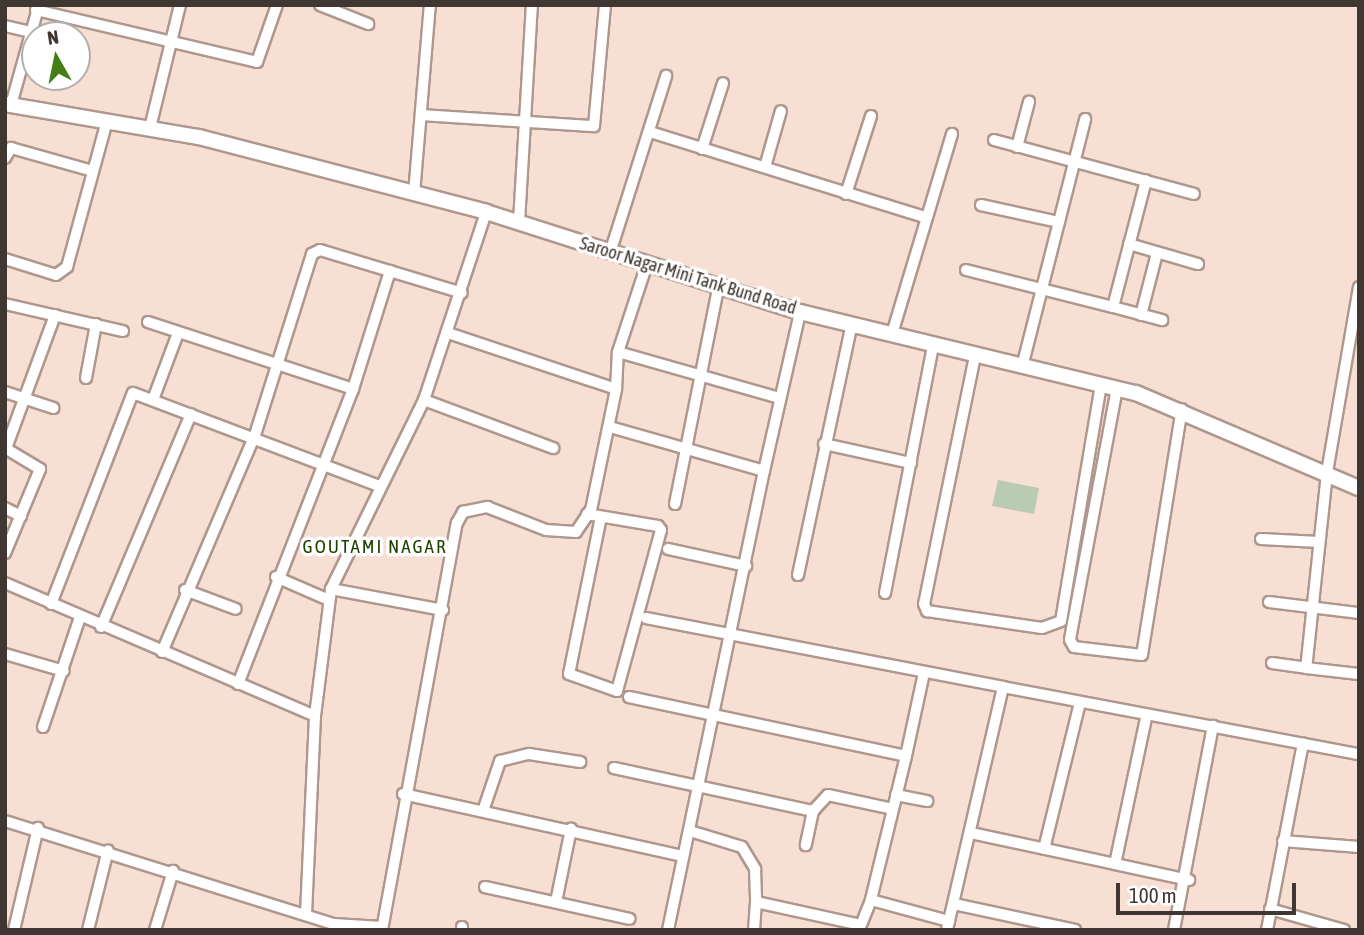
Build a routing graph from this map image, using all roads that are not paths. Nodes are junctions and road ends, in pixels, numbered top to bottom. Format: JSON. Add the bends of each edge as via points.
{"nodes":[{"id":1,"x":180,"y":5,"type":"edge"},
{"id":2,"x":277,"y":5,"type":"edge"},
{"id":3,"x":320,"y":5,"type":"edge"},
{"id":4,"x":430,"y":5,"type":"edge"},
{"id":5,"x":532,"y":5,"type":"edge"},
{"id":6,"x":605,"y":5,"type":"edge"},
{"id":7,"x":38,"y":8,"type":"edge"},
{"id":8,"x":368,"y":24,"type":"dead end"},
{"id":9,"x":169,"y":41,"type":"junction"},
{"id":10,"x":21,"y":61,"type":"edge"},
{"id":11,"x":666,"y":76,"type":"dead end"},
{"id":12,"x":723,"y":83,"type":"dead end"},
{"id":13,"x":1029,"y":102,"type":"dead end"},
{"id":14,"x":8,"y":104,"type":"edge"},
{"id":15,"x":781,"y":111,"type":"dead end"},
{"id":16,"x":422,"y":115,"type":"junction"},
{"id":17,"x":871,"y":116,"type":"dead end"},
{"id":18,"x":1085,"y":119,"type":"dead end"},
{"id":19,"x":107,"y":121,"type":"junction"},
{"id":20,"x":524,"y":121,"type":"junction"},
{"id":21,"x":150,"y":128,"type":"junction"},
{"id":22,"x":649,"y":132,"type":"junction"},
{"id":23,"x":952,"y":134,"type":"dead end"},
{"id":24,"x":994,"y":140,"type":"dead end"},
{"id":25,"x":1017,"y":147,"type":"junction"},
{"id":26,"x":702,"y":149,"type":"junction"},
{"id":27,"x":5,"y":158,"type":"edge"},
{"id":28,"x":1074,"y":163,"type":"junction"},
{"id":29,"x":765,"y":167,"type":"junction"},
{"id":30,"x":93,"y":171,"type":"junction"},
{"id":31,"x":1146,"y":180,"type":"junction"},
{"id":32,"x":414,"y":194,"type":"junction"},
{"id":33,"x":846,"y":194,"type":"junction"},
{"id":34,"x":1194,"y":194,"type":"dead end"},
{"id":35,"x":981,"y":205,"type":"dead end"},
{"id":36,"x":486,"y":212,"type":"junction"},
{"id":37,"x":924,"y":217,"type":"junction"},
{"id":38,"x":519,"y":222,"type":"junction"},
{"id":39,"x":1059,"y":222,"type":"junction"},
{"id":40,"x":1129,"y":244,"type":"junction"},
{"id":41,"x":610,"y":253,"type":"junction"},
{"id":42,"x":1157,"y":253,"type":"junction"},
{"id":43,"x":5,"y":259,"type":"edge"},
{"id":44,"x":647,"y":264,"type":"junction"},
{"id":45,"x":1198,"y":264,"type":"dead end"},
{"id":46,"x":966,"y":270,"type":"dead end"},
{"id":47,"x":390,"y":271,"type":"junction"},
{"id":48,"x":1359,"y":287,"type":"edge"},
{"id":49,"x":718,"y":288,"type":"junction"},
{"id":50,"x":1039,"y":288,"type":"junction"},
{"id":51,"x":462,"y":293,"type":"junction"},
{"id":52,"x":5,"y":304,"type":"edge"},
{"id":53,"x":1113,"y":307,"type":"junction"},
{"id":54,"x":800,"y":312,"type":"junction"},
{"id":55,"x":55,"y":315,"type":"junction"},
{"id":56,"x":1141,"y":315,"type":"junction"},
{"id":57,"x":1162,"y":320,"type":"dead end"},
{"id":58,"x":148,"y":322,"type":"dead end"},
{"id":59,"x":96,"y":324,"type":"junction"},
{"id":60,"x":852,"y":324,"type":"junction"},
{"id":61,"x":123,"y":331,"type":"dead end"},
{"id":62,"x":448,"y":332,"type":"junction"},
{"id":63,"x":178,"y":333,"type":"junction"},
{"id":64,"x":892,"y":334,"type":"junction"},
{"id":65,"x":933,"y":345,"type":"junction"},
{"id":66,"x":618,"y":352,"type":"junction"},
{"id":67,"x":975,"y":356,"type":"junction"},
{"id":68,"x":1022,"y":367,"type":"junction"},
{"id":69,"x":279,"y":368,"type":"junction"},
{"id":70,"x":86,"y":378,"type":"dead end"},
{"id":71,"x":698,"y":378,"type":"junction"},
{"id":72,"x":1101,"y":385,"type":"junction"},
{"id":73,"x":616,"y":388,"type":"junction"},
{"id":74,"x":1117,"y":388,"type":"junction"},
{"id":75,"x":353,"y":389,"type":"junction"},
{"id":76,"x":5,"y":392,"type":"edge"},
{"id":77,"x":154,"y":397,"type":"junction"},
{"id":78,"x":780,"y":398,"type":"junction"},
{"id":79,"x":29,"y":399,"type":"junction"},
{"id":80,"x":424,"y":400,"type":"junction"},
{"id":81,"x":53,"y":408,"type":"dead end"},
{"id":82,"x":1182,"y":409,"type":"junction"},
{"id":83,"x":191,"y":414,"type":"junction"},
{"id":84,"x":610,"y":426,"type":"junction"},
{"id":85,"x":255,"y":435,"type":"junction"},
{"id":86,"x":824,"y":444,"type":"junction"},
{"id":87,"x":553,"y":448,"type":"dead end"},
{"id":88,"x":6,"y":449,"type":"edge"},
{"id":89,"x":688,"y":450,"type":"junction"},
{"id":90,"x":323,"y":463,"type":"junction"},
{"id":91,"x":911,"y":463,"type":"junction"},
{"id":92,"x":764,"y":471,"type":"junction"},
{"id":93,"x":1327,"y":473,"type":"junction"},
{"id":94,"x":377,"y":485,"type":"junction"},
{"id":95,"x":1359,"y":488,"type":"edge"},
{"id":96,"x":675,"y":504,"type":"dead end"},
{"id":97,"x":5,"y":508,"type":"edge"},
{"id":98,"x":21,"y":516,"type":"junction"},
{"id":99,"x":583,"y":523,"type":"junction"},
{"id":100,"x":599,"y":526,"type":"junction"},
{"id":101,"x":1261,"y":539,"type":"dead end"},
{"id":102,"x":1319,"y":542,"type":"junction"},
{"id":103,"x":668,"y":549,"type":"dead end"},
{"id":104,"x":5,"y":553,"type":"edge"},
{"id":105,"x":746,"y":566,"type":"junction"},
{"id":106,"x":798,"y":575,"type":"dead end"},
{"id":107,"x":276,"y":577,"type":"junction"},
{"id":108,"x":5,"y":583,"type":"edge"},
{"id":109,"x":331,"y":589,"type":"junction"},
{"id":110,"x":186,"y":590,"type":"junction"},
{"id":111,"x":885,"y":593,"type":"dead end"},
{"id":112,"x":329,"y":600,"type":"junction"},
{"id":113,"x":1269,"y":602,"type":"dead end"},
{"id":114,"x":51,"y":604,"type":"junction"},
{"id":115,"x":1311,"y":608,"type":"junction"},
{"id":116,"x":236,"y":609,"type":"dead end"},
{"id":117,"x":443,"y":610,"type":"junction"},
{"id":118,"x":1359,"y":613,"type":"edge"},
{"id":119,"x":80,"y":617,"type":"junction"},
{"id":120,"x":646,"y":618,"type":"dead end"},
{"id":121,"x":101,"y":627,"type":"junction"},
{"id":122,"x":732,"y":636,"type":"junction"},
{"id":123,"x":162,"y":652,"type":"junction"},
{"id":124,"x":5,"y":654,"type":"edge"},
{"id":125,"x":1272,"y":663,"type":"dead end"},
{"id":126,"x":1306,"y":668,"type":"junction"},
{"id":127,"x":64,"y":671,"type":"junction"},
{"id":128,"x":924,"y":673,"type":"junction"},
{"id":129,"x":1359,"y":674,"type":"edge"},
{"id":130,"x":238,"y":684,"type":"junction"},
{"id":131,"x":1003,"y":687,"type":"junction"},
{"id":132,"x":629,"y":697,"type":"dead end"},
{"id":133,"x":1080,"y":702,"type":"junction"},
{"id":134,"x":1147,"y":714,"type":"junction"},
{"id":135,"x":315,"y":716,"type":"junction"},
{"id":136,"x":713,"y":718,"type":"junction"},
{"id":137,"x":1213,"y":726,"type":"junction"},
{"id":138,"x":43,"y":727,"type":"dead end"},
{"id":139,"x":1303,"y":743,"type":"junction"},
{"id":140,"x":1359,"y":754,"type":"edge"},
{"id":141,"x":906,"y":757,"type":"junction"},
{"id":142,"x":580,"y":762,"type":"dead end"},
{"id":143,"x":614,"y":768,"type":"dead end"},
{"id":144,"x":701,"y":787,"type":"junction"},
{"id":145,"x":403,"y":794,"type":"junction"},
{"id":146,"x":896,"y":795,"type":"junction"},
{"id":147,"x":927,"y":800,"type":"dead end"},
{"id":148,"x":893,"y":809,"type":"junction"},
{"id":149,"x":483,"y":811,"type":"junction"},
{"id":150,"x":813,"y":811,"type":"junction"},
{"id":151,"x":5,"y":821,"type":"edge"},
{"id":152,"x":38,"y":828,"type":"junction"},
{"id":153,"x":571,"y":830,"type":"junction"},
{"id":154,"x":690,"y":831,"type":"junction"},
{"id":155,"x":971,"y":833,"type":"junction"},
{"id":156,"x":1283,"y":841,"type":"junction"},
{"id":157,"x":806,"y":845,"type":"dead end"},
{"id":158,"x":1359,"y":847,"type":"edge"},
{"id":159,"x":1044,"y":849,"type":"junction"},
{"id":160,"x":108,"y":850,"type":"junction"},
{"id":161,"x":683,"y":856,"type":"junction"},
{"id":162,"x":1115,"y":864,"type":"junction"},
{"id":163,"x":173,"y":871,"type":"junction"},
{"id":164,"x":1189,"y":880,"type":"junction"},
{"id":165,"x":485,"y":887,"type":"dead end"},
{"id":166,"x":871,"y":900,"type":"junction"},
{"id":167,"x":556,"y":902,"type":"junction"},
{"id":168,"x":756,"y":902,"type":"junction"},
{"id":169,"x":954,"y":904,"type":"junction"},
{"id":170,"x":1270,"y":909,"type":"junction"},
{"id":171,"x":306,"y":914,"type":"junction"},
{"id":172,"x":630,"y":919,"type":"dead end"},
{"id":173,"x":948,"y":925,"type":"edge"},
{"id":174,"x":334,"y":927,"type":"edge"},
{"id":175,"x":382,"y":929,"type":"edge"},
{"id":176,"x":1337,"y":929,"type":"edge"},
{"id":177,"x":15,"y":930,"type":"edge"},
{"id":178,"x":88,"y":930,"type":"edge"},
{"id":179,"x":155,"y":930,"type":"edge"},
{"id":180,"x":667,"y":930,"type":"edge"},
{"id":181,"x":754,"y":930,"type":"edge"},
{"id":182,"x":1075,"y":930,"type":"edge"},
{"id":183,"x":1174,"y":930,"type":"edge"},
{"id":184,"x":1267,"y":930,"type":"edge"}],
"edges":[{"from":1,"to":9,"type":"street"},
{"from":2,"to":9,"type":"street","via":[[257,62]]},
{"from":3,"to":8,"type":"street"},
{"from":4,"to":16,"type":"street"},
{"from":5,"to":20,"type":"street"},
{"from":6,"to":20,"type":"street","via":[[594,126]]},
{"from":7,"to":9,"type":"street"},
{"from":9,"to":21,"type":"street"},
{"from":10,"to":14,"type":"street"},
{"from":11,"to":22,"type":"street"},
{"from":12,"to":26,"type":"street"},
{"from":13,"to":25,"type":"street"},
{"from":14,"to":19,"type":"main road","name":"Saroor Nagar Mini Tank Bund Road"},
{"from":15,"to":29,"type":"street"},
{"from":16,"to":20,"type":"street"},
{"from":16,"to":32,"type":"street"},
{"from":17,"to":33,"type":"street"},
{"from":18,"to":28,"type":"street"},
{"from":19,"to":21,"type":"main road","name":"Saroor Nagar Mini Tank Bund Road"},
{"from":19,"to":30,"type":"street"},
{"from":20,"to":38,"type":"street"},
{"from":21,"to":32,"type":"main road","name":"Saroor Nagar Mini Tank Bund Road"},
{"from":22,"to":26,"type":"street"},
{"from":22,"to":41,"type":"street"},
{"from":23,"to":37,"type":"street"},
{"from":24,"to":25,"type":"street"},
{"from":25,"to":28,"type":"street"},
{"from":26,"to":29,"type":"street"},
{"from":27,"to":30,"type":"street","via":[[12,148]]},
{"from":28,"to":31,"type":"street"},
{"from":28,"to":39,"type":"street"},
{"from":29,"to":33,"type":"street"},
{"from":30,"to":43,"type":"street","via":[[62,274]]},
{"from":31,"to":34,"type":"street"},
{"from":31,"to":40,"type":"street"},
{"from":32,"to":36,"type":"main road","name":"Saroor Nagar Mini Tank Bund Road"},
{"from":33,"to":37,"type":"street"},
{"from":35,"to":39,"type":"street"},
{"from":36,"to":38,"type":"main road","name":"Saroor Nagar Mini Tank Bund Road"},
{"from":36,"to":51,"type":"street"},
{"from":37,"to":64,"type":"street"},
{"from":38,"to":41,"type":"main road","name":"Saroor Nagar Mini Tank Bund Road"},
{"from":39,"to":50,"type":"street"},
{"from":40,"to":42,"type":"street"},
{"from":40,"to":53,"type":"street"},
{"from":41,"to":44,"type":"main road","name":"Saroor Nagar Mini Tank Bund Road"},
{"from":42,"to":45,"type":"street"},
{"from":42,"to":56,"type":"street"},
{"from":44,"to":49,"type":"main road","name":"Saroor Nagar Mini Tank Bund Road"},
{"from":44,"to":66,"type":"street"},
{"from":46,"to":50,"type":"street"},
{"from":47,"to":51,"type":"street"},
{"from":47,"to":69,"type":"street","via":[[316,251]]},
{"from":47,"to":75,"type":"street"},
{"from":48,"to":93,"type":"street"},
{"from":49,"to":54,"type":"main road","name":"Saroor Nagar Mini Tank Bund Road"},
{"from":49,"to":71,"type":"street"},
{"from":50,"to":53,"type":"street"},
{"from":50,"to":68,"type":"street"},
{"from":51,"to":62,"type":"street"},
{"from":52,"to":55,"type":"street"},
{"from":53,"to":56,"type":"street"},
{"from":54,"to":60,"type":"main road","name":"Saroor Nagar Mini Tank Bund Road"},
{"from":54,"to":78,"type":"street"},
{"from":55,"to":59,"type":"street"},
{"from":55,"to":79,"type":"street"},
{"from":56,"to":57,"type":"street"},
{"from":58,"to":63,"type":"street"},
{"from":59,"to":61,"type":"street"},
{"from":59,"to":70,"type":"street"},
{"from":60,"to":64,"type":"main road","name":"Saroor Nagar Mini Tank Bund Road"},
{"from":60,"to":86,"type":"street"},
{"from":62,"to":73,"type":"street"},
{"from":62,"to":80,"type":"street"},
{"from":63,"to":69,"type":"street"},
{"from":63,"to":77,"type":"street"},
{"from":64,"to":65,"type":"main road","name":"Saroor Nagar Mini Tank Bund Road"},
{"from":65,"to":67,"type":"main road","name":"Saroor Nagar Mini Tank Bund Road"},
{"from":65,"to":91,"type":"street"},
{"from":66,"to":71,"type":"street"},
{"from":66,"to":73,"type":"street"},
{"from":67,"to":68,"type":"main road","name":"Saroor Nagar Mini Tank Bund Road"},
{"from":67,"to":72,"type":"street","via":[[924,604],[928,611],[1042,628],[1061,621]]},
{"from":68,"to":72,"type":"main road","name":"Saroor Nagar Mini Tank Bund Road"},
{"from":69,"to":75,"type":"street"},
{"from":69,"to":85,"type":"street"},
{"from":71,"to":78,"type":"street"},
{"from":71,"to":89,"type":"street"},
{"from":72,"to":74,"type":"main road","name":"Saroor Nagar Mini Tank Bund Road"},
{"from":73,"to":84,"type":"street"},
{"from":74,"to":82,"type":"main road","name":"Saroor Nagar Mini Tank Bund Road"},
{"from":74,"to":82,"type":"street","via":[[1070,639],[1074,647],[1142,655]]},
{"from":75,"to":90,"type":"street"},
{"from":76,"to":79,"type":"street"},
{"from":77,"to":83,"type":"street"},
{"from":77,"to":114,"type":"street","via":[[133,393],[127,399]]},
{"from":78,"to":92,"type":"street"},
{"from":79,"to":81,"type":"street"},
{"from":79,"to":88,"type":"street"},
{"from":80,"to":87,"type":"street"},
{"from":80,"to":94,"type":"street"},
{"from":82,"to":93,"type":"main road","name":"Saroor Nagar Mini Tank Bund Road"},
{"from":83,"to":85,"type":"street"},
{"from":83,"to":121,"type":"street"},
{"from":84,"to":89,"type":"street"},
{"from":84,"to":99,"type":"street"},
{"from":85,"to":90,"type":"street"},
{"from":85,"to":110,"type":"street"},
{"from":86,"to":91,"type":"street"},
{"from":86,"to":106,"type":"street"},
{"from":88,"to":98,"type":"street","via":[[40,469]]},
{"from":89,"to":92,"type":"street"},
{"from":89,"to":96,"type":"street"},
{"from":90,"to":94,"type":"street"},
{"from":90,"to":107,"type":"street"},
{"from":91,"to":111,"type":"street"},
{"from":92,"to":105,"type":"street"},
{"from":93,"to":95,"type":"main road","name":"Saroor Nagar Mini Tank Bund Road"},
{"from":93,"to":102,"type":"street"},
{"from":94,"to":109,"type":"street"},
{"from":97,"to":98,"type":"street"},
{"from":98,"to":104,"type":"street"},
{"from":99,"to":100,"type":"street"},
{"from":99,"to":100,"type":"street"},
{"from":99,"to":117,"type":"street","via":[[546,530],[487,507],[463,512]]},
{"from":100,"to":100,"type":"street","via":[[569,674],[617,691],[661,530]]},
{"from":101,"to":102,"type":"street"},
{"from":102,"to":115,"type":"street"},
{"from":103,"to":105,"type":"street"},
{"from":105,"to":122,"type":"street"},
{"from":107,"to":112,"type":"street"},
{"from":107,"to":130,"type":"street"},
{"from":108,"to":114,"type":"street"},
{"from":109,"to":112,"type":"street"},
{"from":109,"to":117,"type":"street"},
{"from":110,"to":116,"type":"street"},
{"from":110,"to":123,"type":"street"},
{"from":112,"to":135,"type":"street"},
{"from":113,"to":115,"type":"street"},
{"from":114,"to":119,"type":"street"},
{"from":115,"to":118,"type":"street"},
{"from":115,"to":126,"type":"street"},
{"from":117,"to":145,"type":"street"},
{"from":119,"to":121,"type":"street"},
{"from":119,"to":127,"type":"street"},
{"from":120,"to":122,"type":"street"},
{"from":121,"to":123,"type":"street"},
{"from":122,"to":128,"type":"street"},
{"from":122,"to":136,"type":"street"},
{"from":123,"to":130,"type":"street"},
{"from":124,"to":127,"type":"street"},
{"from":125,"to":126,"type":"street"},
{"from":126,"to":129,"type":"street"},
{"from":127,"to":138,"type":"street"},
{"from":128,"to":131,"type":"street"},
{"from":128,"to":141,"type":"street"},
{"from":130,"to":135,"type":"street"},
{"from":131,"to":133,"type":"street"},
{"from":131,"to":155,"type":"street"},
{"from":132,"to":136,"type":"street"},
{"from":133,"to":134,"type":"street"},
{"from":133,"to":159,"type":"street"},
{"from":134,"to":137,"type":"street"},
{"from":134,"to":162,"type":"street"},
{"from":135,"to":171,"type":"street"},
{"from":136,"to":141,"type":"street"},
{"from":136,"to":144,"type":"street"},
{"from":137,"to":139,"type":"street"},
{"from":137,"to":164,"type":"street"},
{"from":139,"to":140,"type":"street"},
{"from":139,"to":156,"type":"street"},
{"from":141,"to":146,"type":"street"},
{"from":142,"to":149,"type":"street","via":[[529,754],[500,761]]},
{"from":143,"to":144,"type":"street"},
{"from":144,"to":150,"type":"street"},
{"from":144,"to":154,"type":"street"},
{"from":145,"to":149,"type":"street"},
{"from":145,"to":175,"type":"street"},
{"from":146,"to":147,"type":"street"},
{"from":146,"to":148,"type":"street"},
{"from":148,"to":150,"type":"street","via":[[828,795]]},
{"from":148,"to":166,"type":"street"},
{"from":149,"to":153,"type":"street"},
{"from":150,"to":157,"type":"street"},
{"from":151,"to":152,"type":"street"},
{"from":152,"to":160,"type":"street"},
{"from":152,"to":177,"type":"street"},
{"from":153,"to":161,"type":"street"},
{"from":153,"to":167,"type":"street"},
{"from":154,"to":161,"type":"street"},
{"from":154,"to":168,"type":"street","via":[[742,847],[755,869]]},
{"from":155,"to":159,"type":"street"},
{"from":155,"to":169,"type":"street"},
{"from":156,"to":158,"type":"street"},
{"from":156,"to":170,"type":"street"},
{"from":159,"to":162,"type":"street"},
{"from":160,"to":163,"type":"street"},
{"from":160,"to":178,"type":"street"},
{"from":161,"to":180,"type":"street"},
{"from":162,"to":164,"type":"street"},
{"from":163,"to":171,"type":"street"},
{"from":163,"to":179,"type":"street"},
{"from":164,"to":183,"type":"street"},
{"from":165,"to":167,"type":"street"},
{"from":166,"to":168,"type":"street","via":[[861,925]]},
{"from":166,"to":173,"type":"street"},
{"from":167,"to":172,"type":"street"},
{"from":168,"to":181,"type":"street"},
{"from":169,"to":173,"type":"street"},
{"from":169,"to":182,"type":"street"},
{"from":170,"to":176,"type":"street"},
{"from":170,"to":184,"type":"street"},
{"from":171,"to":174,"type":"street"},
{"from":174,"to":175,"type":"street"}]}
